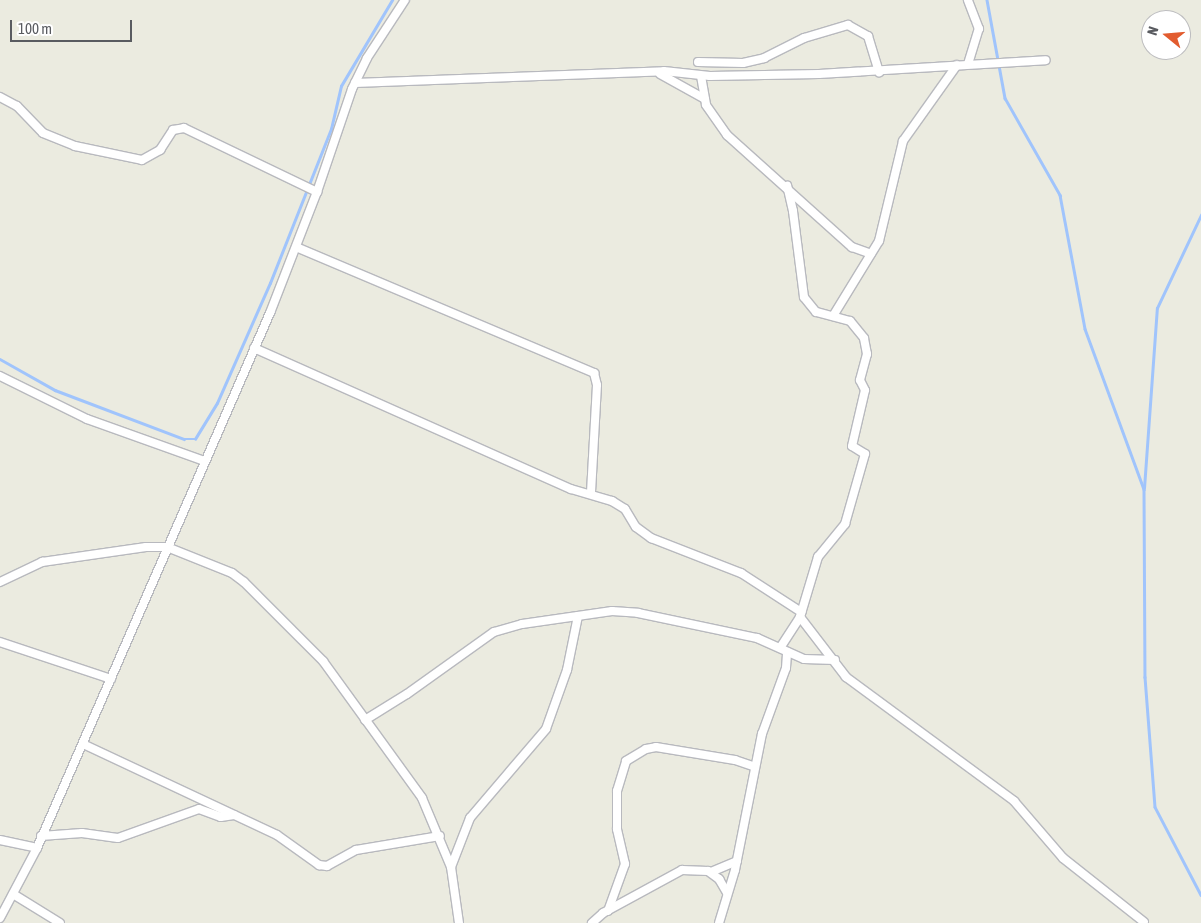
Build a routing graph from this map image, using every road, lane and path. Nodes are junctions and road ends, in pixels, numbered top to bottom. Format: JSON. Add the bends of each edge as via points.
{"nodes":[{"id":1,"x":406,"y":0,"type":"edge"},
{"id":2,"x":968,"y":0,"type":"edge"},
{"id":3,"x":1046,"y":60,"type":"dead end"},
{"id":4,"x":698,"y":62,"type":"dead end"},
{"id":5,"x":968,"y":64,"type":"junction"},
{"id":6,"x":956,"y":65,"type":"junction"},
{"id":7,"x":654,"y":72,"type":"junction"},
{"id":8,"x":879,"y":72,"type":"junction"},
{"id":9,"x":701,"y":76,"type":"junction"},
{"id":10,"x":355,"y":83,"type":"junction"},
{"id":11,"x":0,"y":97,"type":"edge"},
{"id":12,"x":704,"y":99,"type":"junction"},
{"id":13,"x":786,"y":186,"type":"junction"},
{"id":14,"x":317,"y":192,"type":"junction"},
{"id":15,"x":296,"y":247,"type":"junction"},
{"id":16,"x":871,"y":254,"type":"junction"},
{"id":17,"x":833,"y":316,"type":"junction"},
{"id":18,"x":254,"y":348,"type":"junction"},
{"id":19,"x":0,"y":376,"type":"edge"},
{"id":20,"x":204,"y":461,"type":"junction"},
{"id":21,"x":591,"y":493,"type":"junction"},
{"id":22,"x":167,"y":547,"type":"junction"},
{"id":23,"x":0,"y":582,"type":"edge"},
{"id":24,"x":801,"y":615,"type":"junction"},
{"id":25,"x":578,"y":616,"type":"junction"},
{"id":26,"x":0,"y":642,"type":"edge"},
{"id":27,"x":784,"y":650,"type":"junction"},
{"id":28,"x":835,"y":660,"type":"junction"},
{"id":29,"x":111,"y":679,"type":"junction"},
{"id":30,"x":365,"y":720,"type":"junction"},
{"id":31,"x":83,"y":744,"type":"junction"},
{"id":32,"x":755,"y":767,"type":"junction"},
{"id":33,"x":236,"y":815,"type":"junction"},
{"id":34,"x":41,"y":836,"type":"junction"},
{"id":35,"x":440,"y":836,"type":"junction"},
{"id":36,"x":0,"y":840,"type":"edge"},
{"id":37,"x":37,"y":848,"type":"junction"},
{"id":38,"x":737,"y":861,"type":"junction"},
{"id":39,"x":451,"y":867,"type":"junction"},
{"id":40,"x":711,"y":872,"type":"junction"},
{"id":41,"x":727,"y":893,"type":"junction"},
{"id":42,"x":13,"y":894,"type":"junction"},
{"id":43,"x":608,"y":911,"type":"junction"},
{"id":44,"x":0,"y":918,"type":"edge"},
{"id":45,"x":1144,"y":922,"type":"edge"},
{"id":46,"x":60,"y":923,"type":"edge"},
{"id":47,"x":459,"y":923,"type":"edge"},
{"id":48,"x":592,"y":923,"type":"edge"},
{"id":49,"x":719,"y":923,"type":"edge"}],
"edges":[{"from":1,"to":10,"type":"street","via":[[367,58]]},
{"from":2,"to":5,"type":"street","via":[[979,29]]},
{"from":3,"to":5,"type":"street"},
{"from":4,"to":8,"type":"street","via":[[743,63],[764,58],[804,38],[848,25],[868,36]]},
{"from":5,"to":6,"type":"street"},
{"from":6,"to":8,"type":"street"},
{"from":6,"to":16,"type":"street","via":[[903,141],[883,228]]},
{"from":7,"to":9,"type":"street"},
{"from":7,"to":10,"type":"street"},
{"from":7,"to":12,"type":"street","via":[[677,81]]},
{"from":8,"to":9,"type":"street"},
{"from":9,"to":12,"type":"street"},
{"from":10,"to":14,"type":"street"},
{"from":11,"to":14,"type":"street","via":[[17,106],[44,133],[75,146],[142,160],[155,154],[173,130],[184,128]]},
{"from":12,"to":13,"type":"street","via":[[727,135]]},
{"from":13,"to":16,"type":"street","via":[[852,247]]},
{"from":13,"to":17,"type":"street","via":[[793,211],[800,290],[813,310]]},
{"from":14,"to":15,"type":"street"},
{"from":15,"to":18,"type":"street"},
{"from":15,"to":21,"type":"street","via":[[594,373],[597,385]]},
{"from":16,"to":17,"type":"street"},
{"from":17,"to":24,"type":"street","via":[[850,321],[864,338],[865,369],[860,380],[865,390],[852,446],[866,454],[845,524],[818,556]]},
{"from":18,"to":20,"type":"street"},
{"from":18,"to":21,"type":"street","via":[[556,483]]},
{"from":19,"to":20,"type":"street","via":[[87,419]]},
{"from":20,"to":22,"type":"street"},
{"from":21,"to":24,"type":"street","via":[[625,509],[636,527],[651,538],[741,573]]},
{"from":22,"to":23,"type":"street","via":[[68,557],[37,564]]},
{"from":22,"to":29,"type":"street"},
{"from":22,"to":30,"type":"street","via":[[232,573],[260,594],[323,661]]},
{"from":24,"to":27,"type":"street"},
{"from":24,"to":28,"type":"street"},
{"from":25,"to":27,"type":"street","via":[[612,611],[638,613],[757,638]]},
{"from":25,"to":30,"type":"street","via":[[522,624],[494,632]]},
{"from":25,"to":39,"type":"street","via":[[567,670],[546,729],[470,818]]},
{"from":26,"to":29,"type":"street"},
{"from":27,"to":28,"type":"street","via":[[812,661]]},
{"from":27,"to":32,"type":"street","via":[[786,668],[768,712]]},
{"from":28,"to":45,"type":"street","via":[[846,677],[864,692],[916,726],[1014,801],[1063,858]]},
{"from":29,"to":31,"type":"street"},
{"from":30,"to":35,"type":"street","via":[[422,798]]},
{"from":31,"to":33,"type":"street"},
{"from":31,"to":34,"type":"street"},
{"from":32,"to":38,"type":"street"},
{"from":32,"to":43,"type":"street","via":[[656,747],[646,748],[626,761],[617,792],[617,829],[625,864]]},
{"from":33,"to":34,"type":"street","via":[[221,817],[199,809],[118,838],[82,833]]},
{"from":33,"to":35,"type":"street","via":[[278,835],[324,866],[356,850]]},
{"from":34,"to":37,"type":"street"},
{"from":35,"to":39,"type":"street"},
{"from":36,"to":37,"type":"street"},
{"from":37,"to":42,"type":"street"},
{"from":38,"to":40,"type":"street"},
{"from":38,"to":41,"type":"street"},
{"from":39,"to":47,"type":"street"},
{"from":40,"to":41,"type":"street"},
{"from":40,"to":43,"type":"street","via":[[702,868],[682,870]]},
{"from":41,"to":49,"type":"street"},
{"from":42,"to":44,"type":"street"},
{"from":42,"to":46,"type":"street"},
{"from":43,"to":48,"type":"street"}]}
